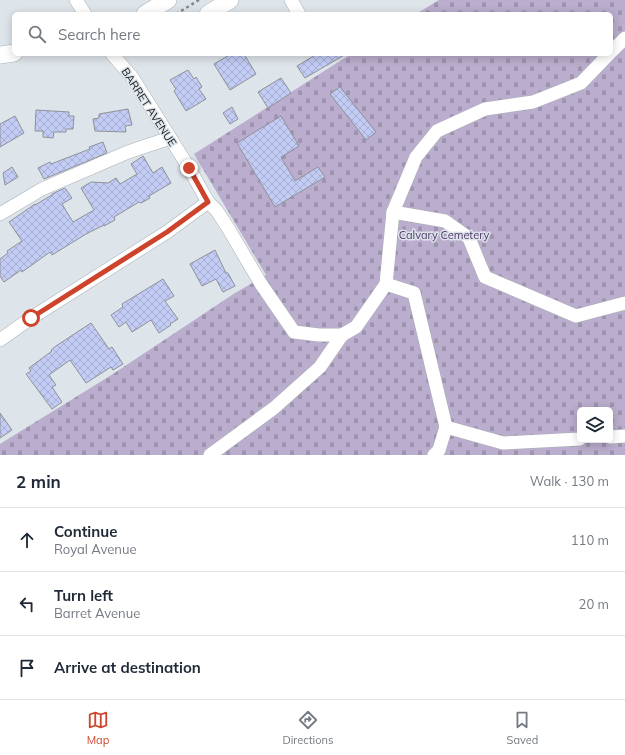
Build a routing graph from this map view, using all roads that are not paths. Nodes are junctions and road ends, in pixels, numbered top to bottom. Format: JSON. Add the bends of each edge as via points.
{"nodes":[{"id":1,"x":76,"y":0,"type":"edge"},
{"id":2,"x":168,"y":0,"type":"edge"},
{"id":3,"x":230,"y":0,"type":"edge"},
{"id":4,"x":291,"y":0,"type":"edge"},
{"id":5,"x":84,"y":12,"type":"edge"},
{"id":6,"x":148,"y":12,"type":"edge"},
{"id":7,"x":211,"y":12,"type":"edge"},
{"id":8,"x":298,"y":12,"type":"edge"},
{"id":9,"x":625,"y":38,"type":"edge"},
{"id":10,"x":613,"y":50,"type":"edge"},
{"id":11,"x":12,"y":53,"type":"edge"},
{"id":12,"x":0,"y":55,"type":"edge"},
{"id":13,"x":114,"y":56,"type":"edge"},
{"id":14,"x":607,"y":56,"type":"edge"},
{"id":15,"x":170,"y":138,"type":"junction"},
{"id":16,"x":208,"y":202,"type":"junction"},
{"id":17,"x":393,"y":212,"type":"junction"},
{"id":18,"x":0,"y":214,"type":"edge"},
{"id":19,"x":386,"y":284,"type":"junction"},
{"id":20,"x":625,"y":304,"type":"edge"},
{"id":21,"x":342,"y":336,"type":"junction"},
{"id":22,"x":0,"y":340,"type":"edge"},
{"id":23,"x":446,"y":427,"type":"junction"},
{"id":24,"x":625,"y":436,"type":"edge"},
{"id":25,"x":613,"y":437,"type":"edge"},
{"id":26,"x":577,"y":439,"type":"edge"},
{"id":27,"x":437,"y":453,"type":"edge"},
{"id":28,"x":210,"y":455,"type":"edge"}],
"edges":[{"from":1,"to":5,"type":"street"},
{"from":2,"to":6,"type":"main road"},
{"from":3,"to":7,"type":"main road"},
{"from":4,"to":8,"type":"street"},
{"from":9,"to":10,"type":"street"},
{"from":11,"to":12,"type":"main road"},
{"from":13,"to":15,"type":"street","name":"BARRET AVENUE","via":[[132,77]]},
{"from":14,"to":17,"type":"street","via":[[581,83],[533,102],[485,109],[437,130],[416,157]]},
{"from":15,"to":16,"type":"street","name":"BARRET AVENUE"},
{"from":15,"to":18,"type":"street","via":[[128,152],[42,189]]},
{"from":16,"to":21,"type":"street","name":"BARRET AVENUE","via":[[217,211],[261,284],[294,332]]},
{"from":16,"to":22,"type":"street","via":[[167,232]]},
{"from":17,"to":19,"type":"street"},
{"from":17,"to":20,"type":"street","via":[[444,221],[469,238],[485,277],[576,316]]},
{"from":19,"to":21,"type":"street","via":[[356,327]]},
{"from":19,"to":23,"type":"street","via":[[414,293]]},
{"from":21,"to":28,"type":"street","via":[[320,367],[274,408]]},
{"from":23,"to":26,"type":"street","via":[[503,443]]},
{"from":23,"to":27,"type":"street"},
{"from":24,"to":25,"type":"street"}]}
